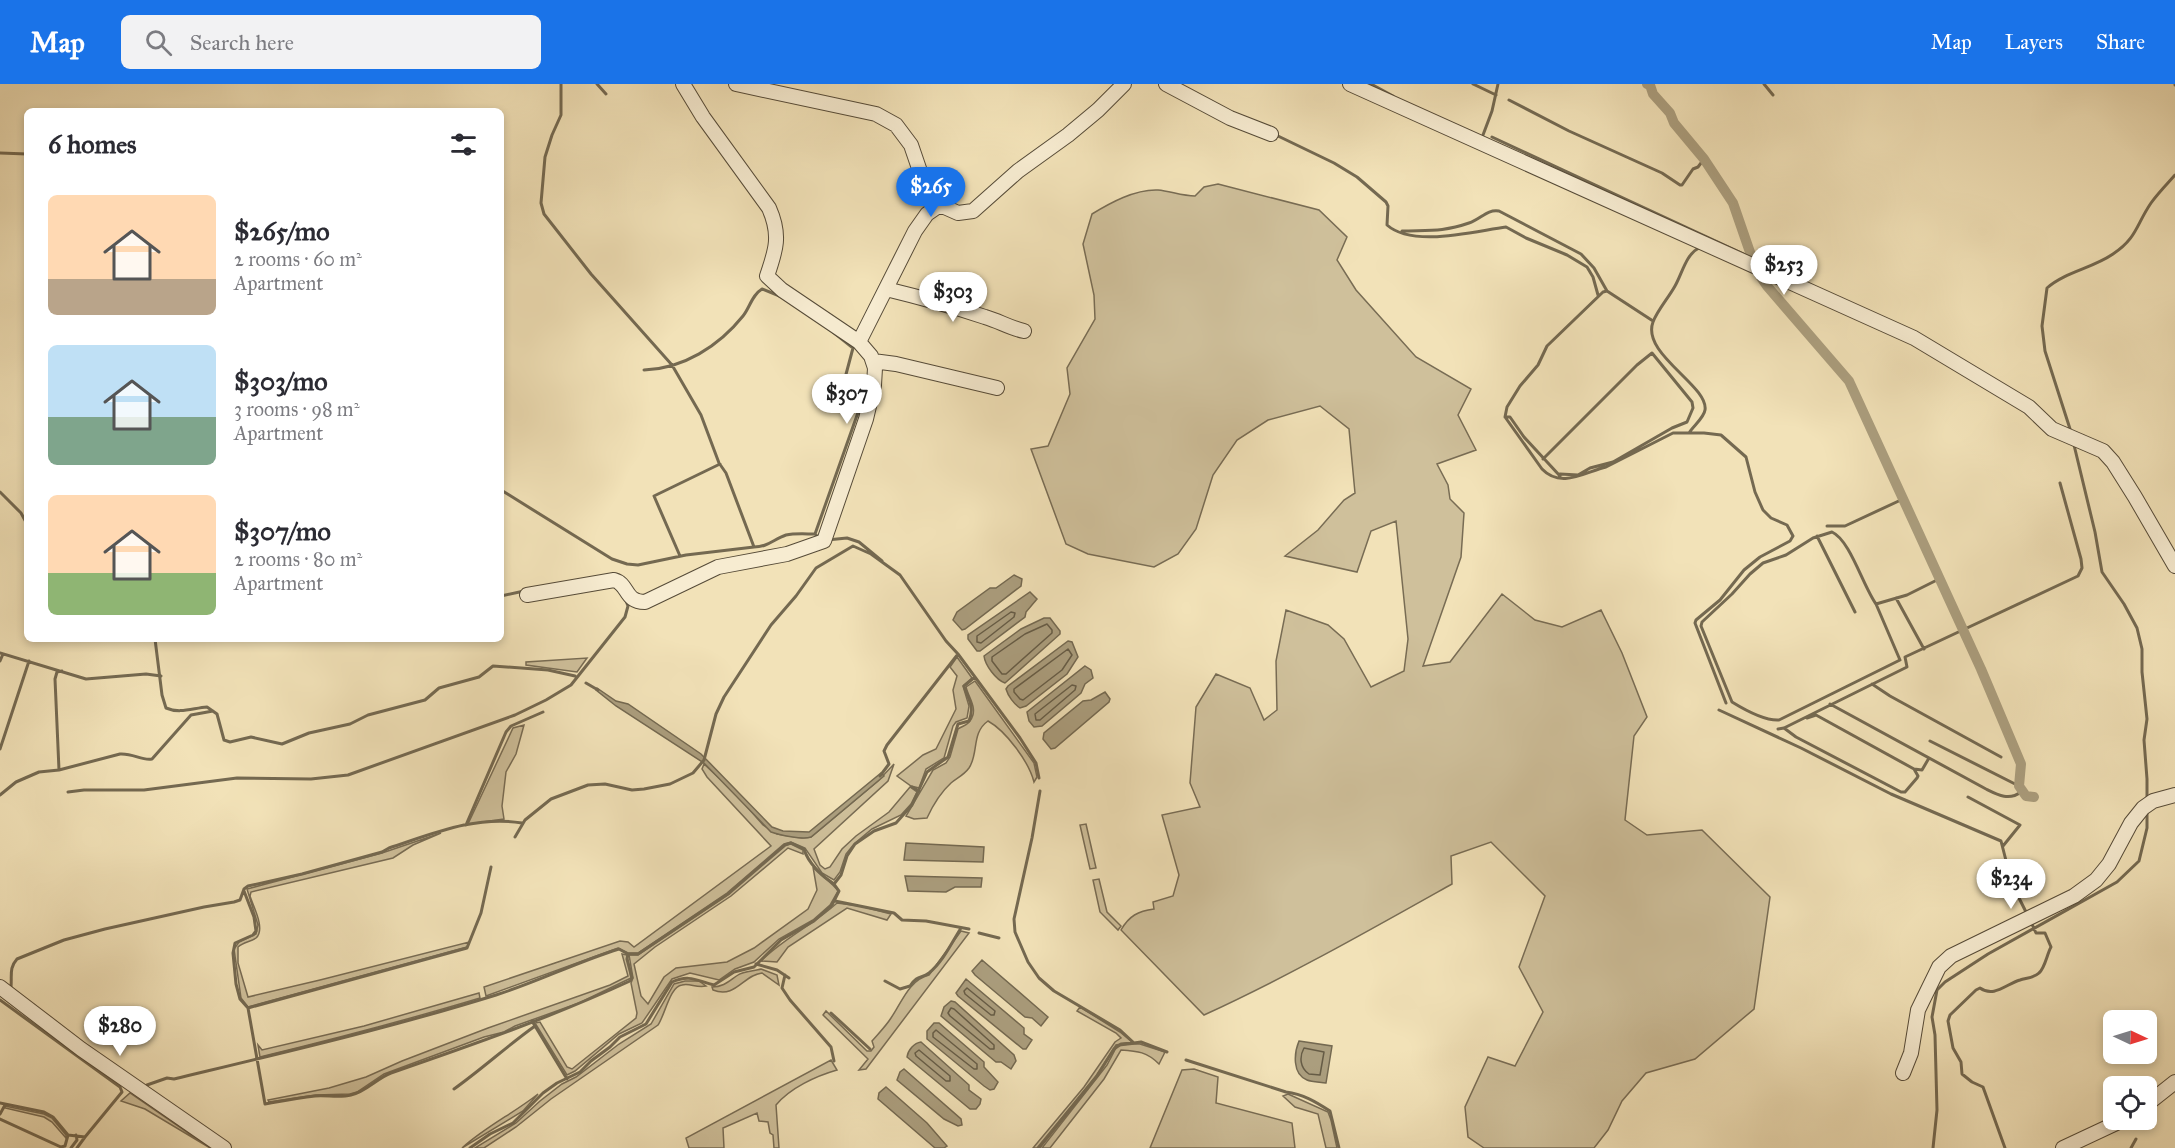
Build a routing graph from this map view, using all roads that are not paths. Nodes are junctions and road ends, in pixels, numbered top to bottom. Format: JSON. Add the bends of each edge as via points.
{"nodes":[{"id":1,"x":683,"y":84,"type":"edge"},
{"id":2,"x":736,"y":84,"type":"edge"},
{"id":3,"x":1124,"y":84,"type":"edge"},
{"id":4,"x":1166,"y":84,"type":"edge"},
{"id":5,"x":1350,"y":84,"type":"edge"},
{"id":6,"x":1271,"y":134,"type":"dead end"},
{"id":7,"x":939,"y":205,"type":"junction"},
{"id":8,"x":886,"y":289,"type":"junction"},
{"id":9,"x":1024,"y":331,"type":"dead end"},
{"id":10,"x":859,"y":342,"type":"junction"},
{"id":11,"x":873,"y":361,"type":"junction"},
{"id":12,"x":997,"y":388,"type":"dead end"},
{"id":13,"x":2175,"y":566,"type":"edge"},
{"id":14,"x":527,"y":595,"type":"dead end"},
{"id":15,"x":2175,"y":795,"type":"edge"},
{"id":16,"x":0,"y":987,"type":"edge"},
{"id":17,"x":1903,"y":1073,"type":"dead end"},
{"id":18,"x":2175,"y":1082,"type":"edge"},
{"id":19,"x":2157,"y":1096,"type":"edge"},
{"id":20,"x":2103,"y":1129,"type":"edge"},
{"id":21,"x":224,"y":1148,"type":"edge"},
{"id":22,"x":2063,"y":1148,"type":"edge"}],
"edges":[{"from":1,"to":10,"type":"street","via":[[777,225],[775,252],[767,276]]},
{"from":2,"to":7,"type":"street","via":[[876,114],[896,125]]},
{"from":3,"to":7,"type":"street","via":[[1098,110],[973,211],[958,213]]},
{"from":4,"to":6,"type":"street","via":[[1230,118]]},
{"from":5,"to":13,"type":"street","via":[[1914,338],[2029,407],[2052,429],[2103,451]]},
{"from":7,"to":8,"type":"street","via":[[915,231]]},
{"from":8,"to":9,"type":"street"},
{"from":8,"to":10,"type":"street"},
{"from":10,"to":11,"type":"street"},
{"from":11,"to":12,"type":"street"},
{"from":11,"to":14,"type":"street","via":[[874,385],[866,418],[824,541],[787,554],[718,567],[645,602],[636,602],[614,580]]},
{"from":15,"to":17,"type":"street","via":[[2143,808],[2109,864],[2096,880],[2074,896],[1951,956],[1938,967],[1918,1010],[1911,1053]]},
{"from":16,"to":21,"type":"street","via":[[81,1049]]},
{"from":18,"to":19,"type":"street"},
{"from":20,"to":22,"type":"street"}]}
